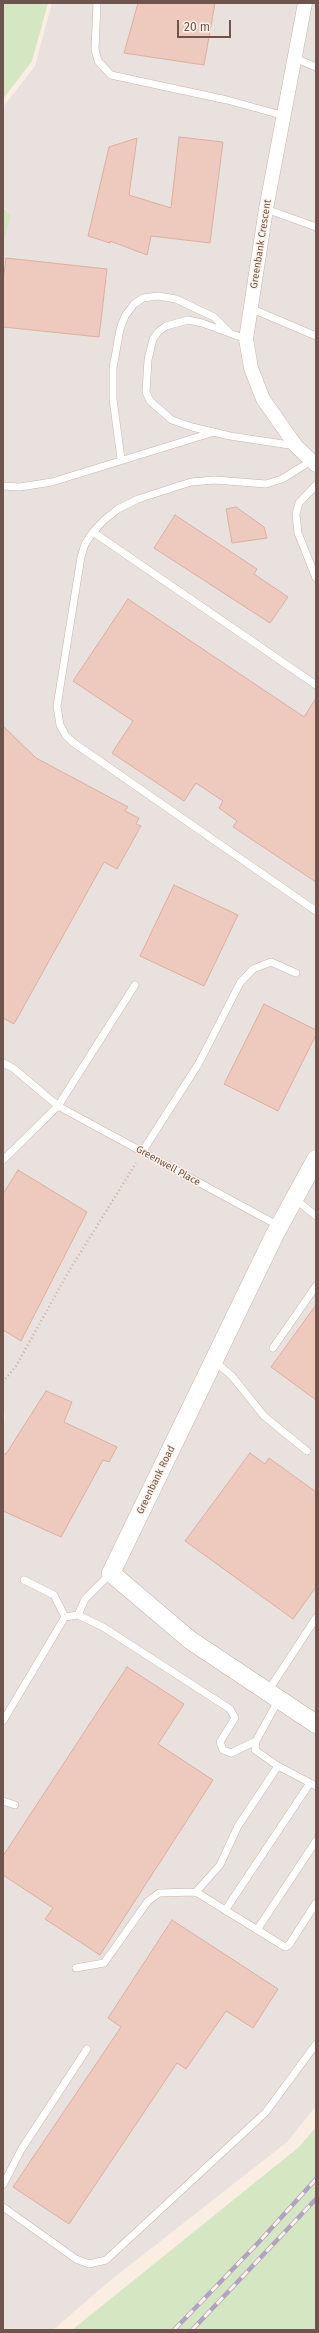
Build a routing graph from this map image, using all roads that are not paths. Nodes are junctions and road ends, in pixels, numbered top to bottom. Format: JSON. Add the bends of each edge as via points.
{"nodes":[{"id":1,"x":97,"y":3,"type":"edge"},
{"id":2,"x":305,"y":3,"type":"edge"},
{"id":3,"x":295,"y":58,"type":"junction"},
{"id":4,"x":316,"y":67,"type":"edge"},
{"id":5,"x":285,"y":116,"type":"junction"},
{"id":6,"x":266,"y":209,"type":"junction"},
{"id":7,"x":316,"y":227,"type":"edge"},
{"id":8,"x":250,"y":308,"type":"junction"},
{"id":9,"x":230,"y":334,"type":"junction"},
{"id":10,"x":316,"y":336,"type":"edge"},
{"id":11,"x":246,"y":340,"type":"junction"},
{"id":12,"x":214,"y":432,"type":"junction"},
{"id":13,"x":296,"y":446,"type":"junction"},
{"id":14,"x":121,"y":459,"type":"junction"},
{"id":15,"x":313,"y":463,"type":"edge"},
{"id":16,"x":316,"y":485,"type":"edge"},
{"id":17,"x":3,"y":486,"type":"edge"},
{"id":18,"x":92,"y":532,"type":"junction"},
{"id":19,"x":316,"y":578,"type":"edge"},
{"id":20,"x":316,"y":685,"type":"edge"},
{"id":21,"x":316,"y":911,"type":"edge"},
{"id":22,"x":296,"y":973,"type":"dead end"},
{"id":23,"x":135,"y":985,"type":"dead end"},
{"id":24,"x":3,"y":1063,"type":"edge"},
{"id":25,"x":58,"y":1106,"type":"junction"},
{"id":26,"x":142,"y":1152,"type":"junction"},
{"id":27,"x":316,"y":1159,"type":"edge"},
{"id":28,"x":3,"y":1160,"type":"edge"},
{"id":29,"x":294,"y":1198,"type":"junction"},
{"id":30,"x":316,"y":1216,"type":"edge"},
{"id":31,"x":279,"y":1227,"type":"junction"},
{"id":32,"x":316,"y":1286,"type":"edge"},
{"id":33,"x":273,"y":1348,"type":"dead end"},
{"id":34,"x":213,"y":1361,"type":"junction"},
{"id":35,"x":307,"y":1451,"type":"dead end"},
{"id":36,"x":111,"y":1573,"type":"junction"},
{"id":37,"x":24,"y":1580,"type":"dead end"},
{"id":38,"x":78,"y":1615,"type":"junction"},
{"id":39,"x":65,"y":1617,"type":"junction"},
{"id":40,"x":316,"y":1618,"type":"edge"},
{"id":41,"x":273,"y":1695,"type":"junction"},
{"id":42,"x":3,"y":1721,"type":"edge"},
{"id":43,"x":316,"y":1724,"type":"edge"},
{"id":44,"x":256,"y":1742,"type":"junction"},
{"id":45,"x":278,"y":1766,"type":"junction"},
{"id":46,"x":313,"y":1784,"type":"edge"},
{"id":47,"x":3,"y":1801,"type":"edge"},
{"id":48,"x":15,"y":1805,"type":"dead end"},
{"id":49,"x":316,"y":1841,"type":"edge"},
{"id":50,"x":196,"y":1892,"type":"junction"},
{"id":51,"x":316,"y":1903,"type":"edge"},
{"id":52,"x":226,"y":1909,"type":"junction"},
{"id":53,"x":257,"y":1930,"type":"junction"},
{"id":54,"x":76,"y":1968,"type":"dead end"},
{"id":55,"x":316,"y":2044,"type":"edge"},
{"id":56,"x":87,"y":2049,"type":"dead end"},
{"id":57,"x":3,"y":2185,"type":"edge"},
{"id":58,"x":3,"y":2206,"type":"edge"}],
"edges":[{"from":1,"to":5,"type":"lane","via":[[95,49],[98,61],[111,75],[227,100]]},
{"from":2,"to":3,"type":"street","name":"Greenbank Crescent"},
{"from":3,"to":4,"type":"lane"},
{"from":3,"to":5,"type":"street","name":"Greenbank Crescent"},
{"from":5,"to":6,"type":"street","name":"Greenbank Crescent"},
{"from":6,"to":7,"type":"lane"},
{"from":6,"to":8,"type":"street","name":"Greenbank Crescent"},
{"from":8,"to":10,"type":"lane"},
{"from":8,"to":11,"type":"street","name":"Greenbank Crescent"},
{"from":9,"to":11,"type":"lane"},
{"from":9,"to":12,"type":"lane","via":[[188,320],[176,322],[158,332],[153,339],[148,360],[146,392],[154,406],[172,420]]},
{"from":9,"to":14,"type":"lane","via":[[214,316],[176,299],[158,296],[143,298],[134,304],[120,329],[113,368],[113,399]]},
{"from":11,"to":13,"type":"street","name":"Greenbank Crescent","via":[[251,368],[263,399]]},
{"from":12,"to":13,"type":"lane"},
{"from":12,"to":14,"type":"lane"},
{"from":13,"to":15,"type":"street","name":"Greenbank Crescent"},
{"from":14,"to":17,"type":"lane","via":[[52,482],[20,487]]},
{"from":15,"to":18,"type":"lane","via":[[266,484],[215,480],[191,482],[118,509]]},
{"from":16,"to":19,"type":"lane","via":[[299,503],[296,514],[298,533]]},
{"from":18,"to":20,"type":"lane"},
{"from":18,"to":21,"type":"lane","via":[[85,544],[76,583],[57,706],[57,716],[66,736]]},
{"from":22,"to":26,"type":"lane","via":[[271,962],[253,969],[240,983],[199,1062]]},
{"from":23,"to":25,"type":"lane"},
{"from":24,"to":25,"type":"lane","name":"Greenwell Place","via":[[13,1068]]},
{"from":25,"to":26,"type":"lane","name":"Greenwell Place"},
{"from":25,"to":28,"type":"lane"},
{"from":26,"to":31,"type":"lane","name":"Greenwell Place"},
{"from":27,"to":29,"type":"street","name":"Greenbank Road"},
{"from":29,"to":30,"type":"lane"},
{"from":29,"to":31,"type":"street","name":"Greenbank Road"},
{"from":31,"to":34,"type":"street","name":"Greenbank Road"},
{"from":32,"to":33,"type":"lane"},
{"from":34,"to":35,"type":"lane","via":[[232,1376],[264,1416]]},
{"from":34,"to":36,"type":"street","name":"Greenbank Road"},
{"from":36,"to":38,"type":"lane","via":[[85,1599]]},
{"from":36,"to":41,"type":"street","via":[[190,1640]]},
{"from":37,"to":39,"type":"lane","via":[[54,1595]]},
{"from":38,"to":39,"type":"lane"},
{"from":38,"to":44,"type":"lane","via":[[103,1627],[230,1709],[235,1718],[220,1742],[223,1750],[231,1753]]},
{"from":39,"to":42,"type":"lane"},
{"from":40,"to":41,"type":"lane"},
{"from":41,"to":43,"type":"street"},
{"from":41,"to":44,"type":"lane"},
{"from":44,"to":45,"type":"lane","via":[[255,1750]]},
{"from":45,"to":46,"type":"lane"},
{"from":45,"to":50,"type":"lane","via":[[238,1826],[220,1865]]},
{"from":46,"to":52,"type":"lane"},
{"from":47,"to":48,"type":"lane"},
{"from":49,"to":53,"type":"lane"},
{"from":50,"to":52,"type":"lane"},
{"from":50,"to":54,"type":"lane","via":[[166,1892],[152,1897],[104,1963]]},
{"from":51,"to":53,"type":"lane","via":[[285,1947]]},
{"from":52,"to":53,"type":"lane"},
{"from":55,"to":58,"type":"lane","via":[[266,2112],[106,2260],[89,2264],[76,2259]]},
{"from":56,"to":57,"type":"lane","via":[[21,2150]]}]}
